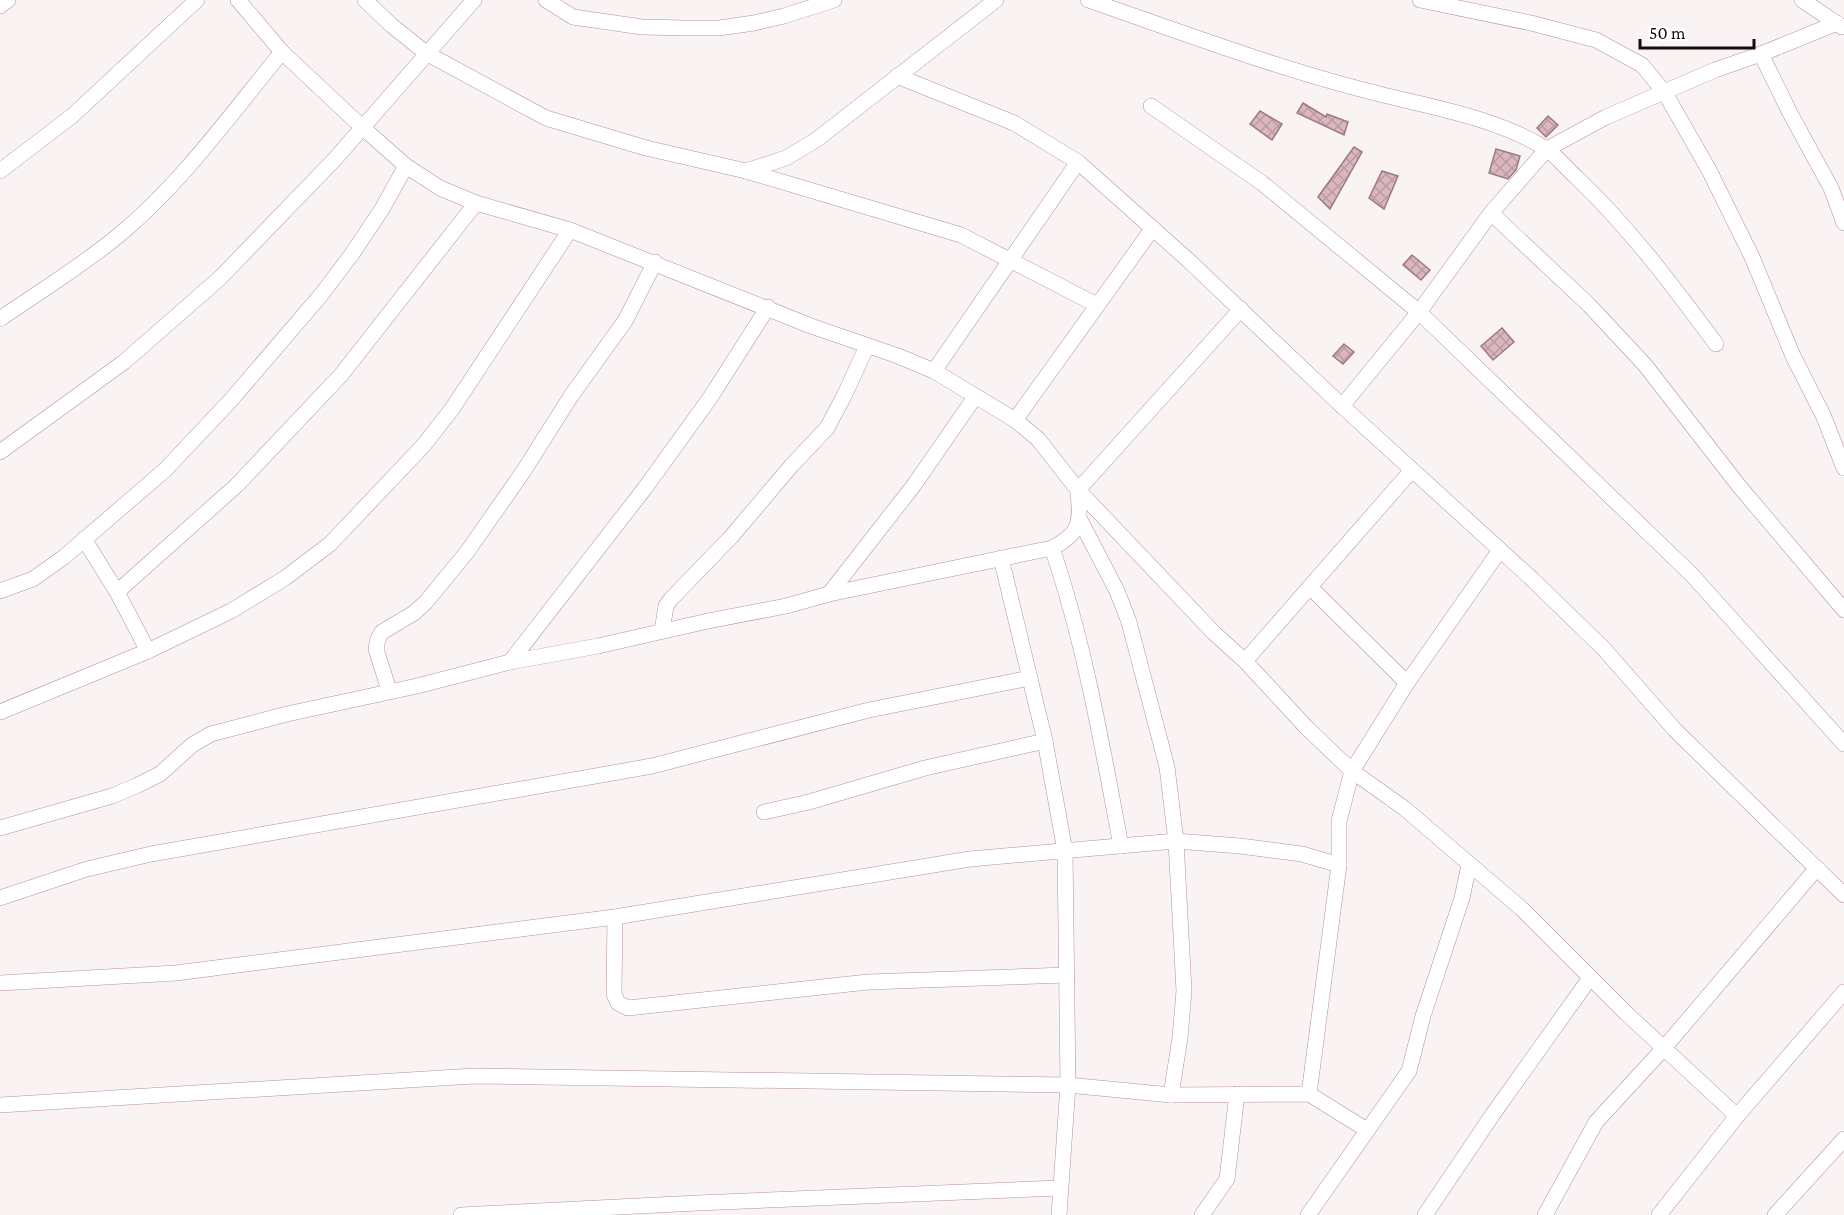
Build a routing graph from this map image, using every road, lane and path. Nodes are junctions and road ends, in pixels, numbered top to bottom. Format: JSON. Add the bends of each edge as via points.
{"nodes":[{"id":1,"x":8,"y":0,"type":"edge"},
{"id":2,"x":196,"y":0,"type":"edge"},
{"id":3,"x":238,"y":0,"type":"edge"},
{"id":4,"x":365,"y":0,"type":"edge"},
{"id":5,"x":474,"y":0,"type":"edge"},
{"id":6,"x":546,"y":0,"type":"edge"},
{"id":7,"x":834,"y":0,"type":"edge"},
{"id":8,"x":996,"y":0,"type":"edge"},
{"id":9,"x":1088,"y":0,"type":"edge"},
{"id":10,"x":1420,"y":0,"type":"edge"},
{"id":11,"x":1802,"y":0,"type":"edge"},
{"id":12,"x":0,"y":6,"type":"edge"},
{"id":13,"x":1840,"y":26,"type":"edge"},
{"id":14,"x":282,"y":52,"type":"junction"},
{"id":15,"x":426,"y":54,"type":"junction"},
{"id":16,"x":1761,"y":54,"type":"junction"},
{"id":17,"x":897,"y":76,"type":"junction"},
{"id":18,"x":1665,"y":93,"type":"junction"},
{"id":19,"x":1151,"y":106,"type":"dead end"},
{"id":20,"x":362,"y":127,"type":"junction"},
{"id":21,"x":1546,"y":149,"type":"junction"},
{"id":22,"x":1078,"y":162,"type":"junction"},
{"id":23,"x":406,"y":166,"type":"junction"},
{"id":24,"x":0,"y":171,"type":"edge"},
{"id":25,"x":746,"y":171,"type":"junction"},
{"id":26,"x":476,"y":203,"type":"junction"},
{"id":27,"x":1491,"y":213,"type":"junction"},
{"id":28,"x":1844,"y":223,"type":"edge"},
{"id":29,"x":1153,"y":228,"type":"junction"},
{"id":30,"x":570,"y":230,"type":"junction"},
{"id":31,"x":1012,"y":260,"type":"junction"},
{"id":32,"x":655,"y":262,"type":"junction"},
{"id":33,"x":1097,"y":305,"type":"junction"},
{"id":34,"x":768,"y":307,"type":"junction"},
{"id":35,"x":1241,"y":309,"type":"junction"},
{"id":36,"x":1419,"y":312,"type":"junction"},
{"id":37,"x":0,"y":319,"type":"edge"},
{"id":38,"x":1716,"y":344,"type":"dead end"},
{"id":39,"x":867,"y":345,"type":"junction"},
{"id":40,"x":934,"y":371,"type":"junction"},
{"id":41,"x":975,"y":397,"type":"junction"},
{"id":42,"x":1342,"y":406,"type":"junction"},
{"id":43,"x":1015,"y":420,"type":"junction"},
{"id":44,"x":0,"y":452,"type":"edge"},
{"id":45,"x":1844,"y":468,"type":"edge"},
{"id":46,"x":1412,"y":470,"type":"junction"},
{"id":47,"x":1078,"y":490,"type":"junction"},
{"id":48,"x":1080,"y":520,"type":"junction"},
{"id":49,"x":84,"y":539,"type":"junction"},
{"id":50,"x":1052,"y":548,"type":"junction"},
{"id":51,"x":1500,"y":550,"type":"junction"},
{"id":52,"x":1000,"y":558,"type":"junction"},
{"id":53,"x":1310,"y":587,"type":"junction"},
{"id":54,"x":0,"y":591,"type":"edge"},
{"id":55,"x":117,"y":592,"type":"junction"},
{"id":56,"x":829,"y":594,"type":"junction"},
{"id":57,"x":1844,"y":609,"type":"edge"},
{"id":58,"x":662,"y":631,"type":"junction"},
{"id":59,"x":148,"y":651,"type":"junction"},
{"id":60,"x":510,"y":662,"type":"junction"},
{"id":61,"x":1245,"y":662,"type":"junction"},
{"id":62,"x":1030,"y":678,"type":"junction"},
{"id":63,"x":1407,"y":683,"type":"junction"},
{"id":64,"x":389,"y":690,"type":"junction"},
{"id":65,"x":0,"y":712,"type":"edge"},
{"id":66,"x":1045,"y":741,"type":"junction"},
{"id":67,"x":1844,"y":744,"type":"edge"},
{"id":68,"x":1352,"y":771,"type":"junction"},
{"id":69,"x":765,"y":812,"type":"dead end"},
{"id":70,"x":0,"y":828,"type":"edge"},
{"id":71,"x":1176,"y":841,"type":"junction"},
{"id":72,"x":1121,"y":846,"type":"junction"},
{"id":73,"x":1065,"y":851,"type":"junction"},
{"id":74,"x":1339,"y":865,"type":"junction"},
{"id":75,"x":1469,"y":865,"type":"junction"},
{"id":76,"x":1817,"y":868,"type":"junction"},
{"id":77,"x":1844,"y":895,"type":"edge"},
{"id":78,"x":0,"y":898,"type":"edge"},
{"id":79,"x":615,"y":917,"type":"junction"},
{"id":80,"x":1067,"y":975,"type":"junction"},
{"id":81,"x":1590,"y":978,"type":"junction"},
{"id":82,"x":0,"y":983,"type":"edge"},
{"id":83,"x":1844,"y":992,"type":"edge"},
{"id":84,"x":1664,"y":1048,"type":"junction"},
{"id":85,"x":1068,"y":1085,"type":"junction"},
{"id":86,"x":1237,"y":1094,"type":"junction"},
{"id":87,"x":1309,"y":1094,"type":"junction"},
{"id":88,"x":1171,"y":1095,"type":"junction"},
{"id":89,"x":0,"y":1105,"type":"edge"},
{"id":90,"x":1737,"y":1116,"type":"junction"},
{"id":91,"x":1367,"y":1130,"type":"junction"},
{"id":92,"x":1844,"y":1138,"type":"edge"},
{"id":93,"x":1059,"y":1188,"type":"junction"},
{"id":94,"x":461,"y":1215,"type":"edge"},
{"id":95,"x":1059,"y":1215,"type":"edge"},
{"id":96,"x":1202,"y":1215,"type":"edge"},
{"id":97,"x":1308,"y":1215,"type":"edge"},
{"id":98,"x":1425,"y":1215,"type":"edge"},
{"id":99,"x":1545,"y":1215,"type":"edge"},
{"id":100,"x":1659,"y":1215,"type":"edge"},
{"id":101,"x":1775,"y":1215,"type":"edge"}],
"edges":[{"from":1,"to":12,"type":"street"},
{"from":2,"to":24,"type":"street","via":[[72,116]]},
{"from":3,"to":14,"type":"street"},
{"from":4,"to":15,"type":"street"},
{"from":5,"to":15,"type":"street"},
{"from":6,"to":7,"type":"street","via":[[573,17],[642,27],[685,28],[754,23]]},
{"from":8,"to":17,"type":"street"},
{"from":9,"to":21,"type":"street","via":[[1348,86],[1500,126]]},
{"from":10,"to":18,"type":"street","via":[[1596,40],[1642,65]]},
{"from":11,"to":13,"type":"street"},
{"from":13,"to":16,"type":"street"},
{"from":14,"to":20,"type":"street"},
{"from":14,"to":37,"type":"street","via":[[185,171],[120,235]]},
{"from":15,"to":20,"type":"street"},
{"from":15,"to":25,"type":"street","via":[[546,118],[646,148]]},
{"from":16,"to":18,"type":"street"},
{"from":16,"to":28,"type":"street","via":[[1831,188]]},
{"from":17,"to":22,"type":"street","via":[[1014,123]]},
{"from":17,"to":25,"type":"street","via":[[816,140],[786,158]]},
{"from":18,"to":21,"type":"street","via":[[1606,117]]},
{"from":18,"to":45,"type":"street","via":[[1752,257]]},
{"from":19,"to":36,"type":"street","via":[[1262,183]]},
{"from":20,"to":23,"type":"street"},
{"from":20,"to":44,"type":"street","via":[[220,278],[179,315],[124,362]]},
{"from":21,"to":27,"type":"street"},
{"from":21,"to":38,"type":"street","via":[[1628,232]]},
{"from":22,"to":29,"type":"street"},
{"from":22,"to":31,"type":"street"},
{"from":23,"to":26,"type":"street","via":[[440,188]]},
{"from":23,"to":49,"type":"street","via":[[352,254],[246,383],[165,470]]},
{"from":25,"to":31,"type":"street","via":[[961,235]]},
{"from":26,"to":30,"type":"street"},
{"from":26,"to":55,"type":"street","via":[[341,375],[237,485]]},
{"from":27,"to":36,"type":"street"},
{"from":27,"to":57,"type":"street","via":[[1589,305],[1645,365],[1739,486]]},
{"from":29,"to":33,"type":"street"},
{"from":29,"to":35,"type":"street"},
{"from":30,"to":32,"type":"street"},
{"from":30,"to":59,"type":"street","via":[[452,409],[423,446],[330,544],[231,611]]},
{"from":31,"to":33,"type":"street"},
{"from":31,"to":40,"type":"street"},
{"from":32,"to":34,"type":"street"},
{"from":32,"to":64,"type":"street","via":[[625,321],[467,552],[426,602],[382,632],[376,649]]},
{"from":33,"to":43,"type":"street"},
{"from":34,"to":39,"type":"street"},
{"from":34,"to":60,"type":"street","via":[[671,452]]},
{"from":35,"to":42,"type":"street"},
{"from":35,"to":47,"type":"street"},
{"from":36,"to":42,"type":"street"},
{"from":36,"to":67,"type":"street","via":[[1692,575]]},
{"from":39,"to":40,"type":"street"},
{"from":39,"to":58,"type":"street","via":[[827,428],[671,599]]},
{"from":40,"to":41,"type":"street"},
{"from":41,"to":43,"type":"street"},
{"from":41,"to":56,"type":"street","via":[[914,485]]},
{"from":42,"to":46,"type":"street"},
{"from":43,"to":47,"type":"street","via":[[1038,439]]},
{"from":46,"to":51,"type":"street"},
{"from":46,"to":53,"type":"street"},
{"from":47,"to":48,"type":"street"},
{"from":47,"to":61,"type":"street"},
{"from":48,"to":50,"type":"street","via":[[1068,540]]},
{"from":48,"to":71,"type":"street","via":[[1117,591],[1132,632],[1167,767]]},
{"from":49,"to":54,"type":"street","via":[[33,579]]},
{"from":49,"to":55,"type":"street"},
{"from":50,"to":52,"type":"street"},
{"from":50,"to":72,"type":"street","via":[[1087,669]]},
{"from":51,"to":63,"type":"street"},
{"from":51,"to":76,"type":"street","via":[[1604,649],[1675,730]]},
{"from":52,"to":56,"type":"street"},
{"from":52,"to":62,"type":"street"},
{"from":53,"to":61,"type":"street"},
{"from":53,"to":63,"type":"street"},
{"from":55,"to":59,"type":"street"},
{"from":56,"to":58,"type":"street"},
{"from":58,"to":60,"type":"street"},
{"from":59,"to":65,"type":"street"},
{"from":60,"to":64,"type":"street"},
{"from":61,"to":68,"type":"street"},
{"from":62,"to":66,"type":"street"},
{"from":62,"to":78,"type":"street","via":[[869,710],[652,766],[151,854],[87,869]]},
{"from":63,"to":68,"type":"street"},
{"from":64,"to":70,"type":"street","via":[[211,734],[192,745],[160,774],[138,785]]},
{"from":66,"to":69,"type":"street","via":[[954,760]]},
{"from":66,"to":73,"type":"street"},
{"from":68,"to":74,"type":"street","via":[[1339,821]]},
{"from":68,"to":75,"type":"street","via":[[1404,808]]},
{"from":71,"to":72,"type":"street"},
{"from":71,"to":74,"type":"street","via":[[1283,851]]},
{"from":71,"to":88,"type":"street","via":[[1184,991]]},
{"from":72,"to":73,"type":"street"},
{"from":73,"to":79,"type":"street","via":[[970,859]]},
{"from":73,"to":80,"type":"street"},
{"from":74,"to":87,"type":"street"},
{"from":75,"to":81,"type":"street","via":[[1522,909]]},
{"from":75,"to":91,"type":"street","via":[[1410,1071]]},
{"from":76,"to":77,"type":"street"},
{"from":76,"to":84,"type":"street"},
{"from":79,"to":80,"type":"street","via":[[614,994],[618,1003],[628,1008],[868,982]]},
{"from":79,"to":82,"type":"street","via":[[176,973]]},
{"from":80,"to":85,"type":"street"},
{"from":81,"to":84,"type":"street"},
{"from":81,"to":98,"type":"street"},
{"from":83,"to":90,"type":"street"},
{"from":84,"to":90,"type":"street"},
{"from":84,"to":99,"type":"street","via":[[1596,1122]]},
{"from":85,"to":88,"type":"street"},
{"from":85,"to":89,"type":"street","via":[[474,1076]]},
{"from":85,"to":93,"type":"street"},
{"from":86,"to":87,"type":"street"},
{"from":86,"to":88,"type":"street"},
{"from":86,"to":96,"type":"street","via":[[1227,1179]]},
{"from":87,"to":91,"type":"street"},
{"from":90,"to":100,"type":"street"},
{"from":91,"to":97,"type":"street"},
{"from":92,"to":101,"type":"street"},
{"from":93,"to":94,"type":"street"},
{"from":93,"to":95,"type":"street"}]}
